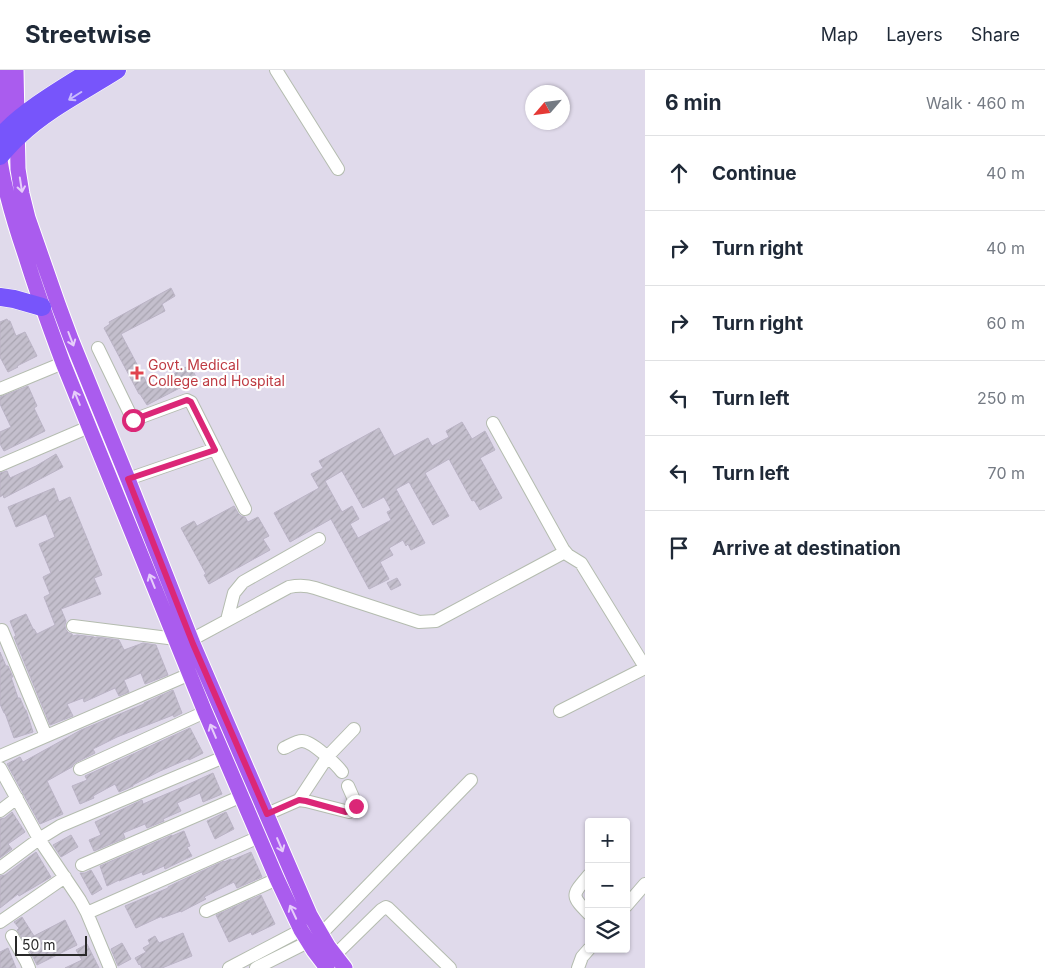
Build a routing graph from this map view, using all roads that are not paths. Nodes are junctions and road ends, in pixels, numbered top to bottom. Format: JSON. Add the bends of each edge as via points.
{"nodes":[{"id":1,"x":2,"y":70,"type":"edge"},
{"id":2,"x":16,"y":70,"type":"edge"},
{"id":3,"x":92,"y":70,"type":"edge"},
{"id":4,"x":116,"y":70,"type":"edge"},
{"id":5,"x":276,"y":70,"type":"edge"},
{"id":6,"x":10,"y":132,"type":"edge"},
{"id":7,"x":0,"y":157,"type":"edge"},
{"id":8,"x":338,"y":169,"type":"dead end"},
{"id":9,"x":0,"y":297,"type":"edge"},
{"id":10,"x":42,"y":307,"type":"junction"},
{"id":11,"x":98,"y":348,"type":"dead end"},
{"id":12,"x":63,"y":363,"type":"junction"},
{"id":13,"x":0,"y":389,"type":"edge"},
{"id":14,"x":493,"y":423,"type":"dead end"},
{"id":15,"x":89,"y":427,"type":"junction"},
{"id":16,"x":215,"y":450,"type":"junction"},
{"id":17,"x":0,"y":465,"type":"edge"},
{"id":18,"x":128,"y":479,"type":"junction"},
{"id":19,"x":245,"y":509,"type":"dead end"},
{"id":20,"x":319,"y":539,"type":"dead end"},
{"id":21,"x":565,"y":552,"type":"junction"},
{"id":22,"x":227,"y":620,"type":"junction"},
{"id":23,"x":73,"y":626,"type":"dead end"},
{"id":24,"x":2,"y":630,"type":"dead end"},
{"id":25,"x":184,"y":640,"type":"junction"},
{"id":26,"x":645,"y":668,"type":"edge"},
{"id":27,"x":190,"y":674,"type":"junction"},
{"id":28,"x":560,"y":711,"type":"dead end"},
{"id":29,"x":205,"y":712,"type":"junction"},
{"id":30,"x":354,"y":729,"type":"dead end"},
{"id":31,"x":46,"y":736,"type":"junction"},
{"id":32,"x":284,"y":748,"type":"dead end"},
{"id":33,"x":0,"y":756,"type":"edge"},
{"id":34,"x":328,"y":756,"type":"junction"},
{"id":35,"x":224,"y":757,"type":"junction"},
{"id":36,"x":0,"y":768,"type":"edge"},
{"id":37,"x":80,"y":769,"type":"dead end"},
{"id":38,"x":342,"y":772,"type":"dead end"},
{"id":39,"x":472,"y":780,"type":"dead end"},
{"id":40,"x":348,"y":786,"type":"dead end"},
{"id":41,"x":242,"y":796,"type":"junction"},
{"id":42,"x":17,"y":798,"type":"junction"},
{"id":43,"x":299,"y":800,"type":"junction"},
{"id":44,"x":0,"y":811,"type":"edge"},
{"id":45,"x":267,"y":814,"type":"junction"},
{"id":46,"x":259,"y":837,"type":"junction"},
{"id":47,"x":39,"y":839,"type":"junction"},
{"id":48,"x":82,"y":865,"type":"dead end"},
{"id":49,"x":0,"y":868,"type":"edge"},
{"id":50,"x":65,"y":878,"type":"junction"},
{"id":51,"x":277,"y":879,"type":"junction"},
{"id":52,"x":585,"y":880,"type":"edge"},
{"id":53,"x":645,"y":884,"type":"edge"},
{"id":54,"x":630,"y":901,"type":"edge"},
{"id":55,"x":206,"y":910,"type":"dead end"},
{"id":56,"x":585,"y":910,"type":"edge"},
{"id":57,"x":87,"y":914,"type":"junction"},
{"id":58,"x":0,"y":922,"type":"edge"},
{"id":59,"x":311,"y":932,"type":"junction"},
{"id":60,"x":12,"y":936,"type":"dead end"},
{"id":61,"x":586,"y":953,"type":"edge"},
{"id":62,"x":331,"y":962,"type":"edge"},
{"id":63,"x":29,"y":968,"type":"edge"},
{"id":64,"x":110,"y":968,"type":"edge"},
{"id":65,"x":229,"y":968,"type":"edge"},
{"id":66,"x":256,"y":968,"type":"edge"},
{"id":67,"x":345,"y":968,"type":"edge"},
{"id":68,"x":450,"y":968,"type":"edge"},
{"id":69,"x":578,"y":968,"type":"edge"}],
"edges":[{"from":1,"to":6,"type":"main road"},
{"from":2,"to":6,"type":"main road"},
{"from":3,"to":6,"type":"highway","via":[[44,101]]},
{"from":4,"to":6,"type":"highway","one_way":true},
{"from":5,"to":8,"type":"street"},
{"from":6,"to":7,"type":"highway"},
{"from":6,"to":18,"type":"main road","one_way":true,"via":[[28,218],[70,340]]},
{"from":7,"to":10,"type":"main road","via":[[11,212]]},
{"from":9,"to":10,"type":"highway"},
{"from":10,"to":12,"type":"main road"},
{"from":11,"to":16,"type":"street","via":[[132,419],[187,400],[191,402]]},
{"from":12,"to":13,"type":"street"},
{"from":15,"to":12,"type":"main road","one_way":true},
{"from":14,"to":21,"type":"street"},
{"from":15,"to":17,"type":"street"},
{"from":25,"to":15,"type":"main road","one_way":true},
{"from":16,"to":18,"type":"street"},
{"from":16,"to":19,"type":"street"},
{"from":18,"to":25,"type":"main road"},
{"from":20,"to":22,"type":"street","via":[[244,582],[234,593]]},
{"from":21,"to":22,"type":"street","via":[[436,621],[419,622],[305,585],[289,587]]},
{"from":21,"to":26,"type":"street","via":[[581,563]]},
{"from":22,"to":25,"type":"street"},
{"from":23,"to":25,"type":"street"},
{"from":24,"to":31,"type":"street"},
{"from":25,"to":27,"type":"main road"},
{"from":25,"to":45,"type":"main road"},
{"from":26,"to":28,"type":"street"},
{"from":27,"to":29,"type":"main road"},
{"from":27,"to":31,"type":"street"},
{"from":35,"to":29,"type":"main road","one_way":true},
{"from":29,"to":37,"type":"street"},
{"from":30,"to":34,"type":"street"},
{"from":31,"to":33,"type":"street"},
{"from":32,"to":34,"type":"street","via":[[304,741]]},
{"from":34,"to":38,"type":"street"},
{"from":34,"to":43,"type":"street"},
{"from":35,"to":41,"type":"main road"},
{"from":35,"to":47,"type":"street","via":[[60,826]]},
{"from":36,"to":42,"type":"street"},
{"from":39,"to":59,"type":"street"},
{"from":40,"to":43,"type":"street","via":[[356,804],[349,812]]},
{"from":41,"to":46,"type":"main road"},
{"from":41,"to":48,"type":"street"},
{"from":42,"to":44,"type":"street"},
{"from":42,"to":47,"type":"street"},
{"from":43,"to":45,"type":"street"},
{"from":45,"to":59,"type":"main road","one_way":true},
{"from":46,"to":51,"type":"main road"},
{"from":46,"to":57,"type":"street"},
{"from":47,"to":49,"type":"street"},
{"from":47,"to":50,"type":"street"},
{"from":50,"to":57,"type":"street"},
{"from":50,"to":58,"type":"street"},
{"from":51,"to":55,"type":"street"},
{"from":59,"to":51,"type":"main road","one_way":true},
{"from":52,"to":56,"type":"street","via":[[576,890],[575,898]]},
{"from":53,"to":54,"type":"street"},
{"from":57,"to":64,"type":"street"},
{"from":59,"to":62,"type":"main road"},
{"from":59,"to":65,"type":"street"},
{"from":59,"to":66,"type":"street"},
{"from":60,"to":63,"type":"street"},
{"from":61,"to":69,"type":"street"},
{"from":62,"to":67,"type":"main road"},
{"from":62,"to":68,"type":"street","via":[[386,907]]}]}
